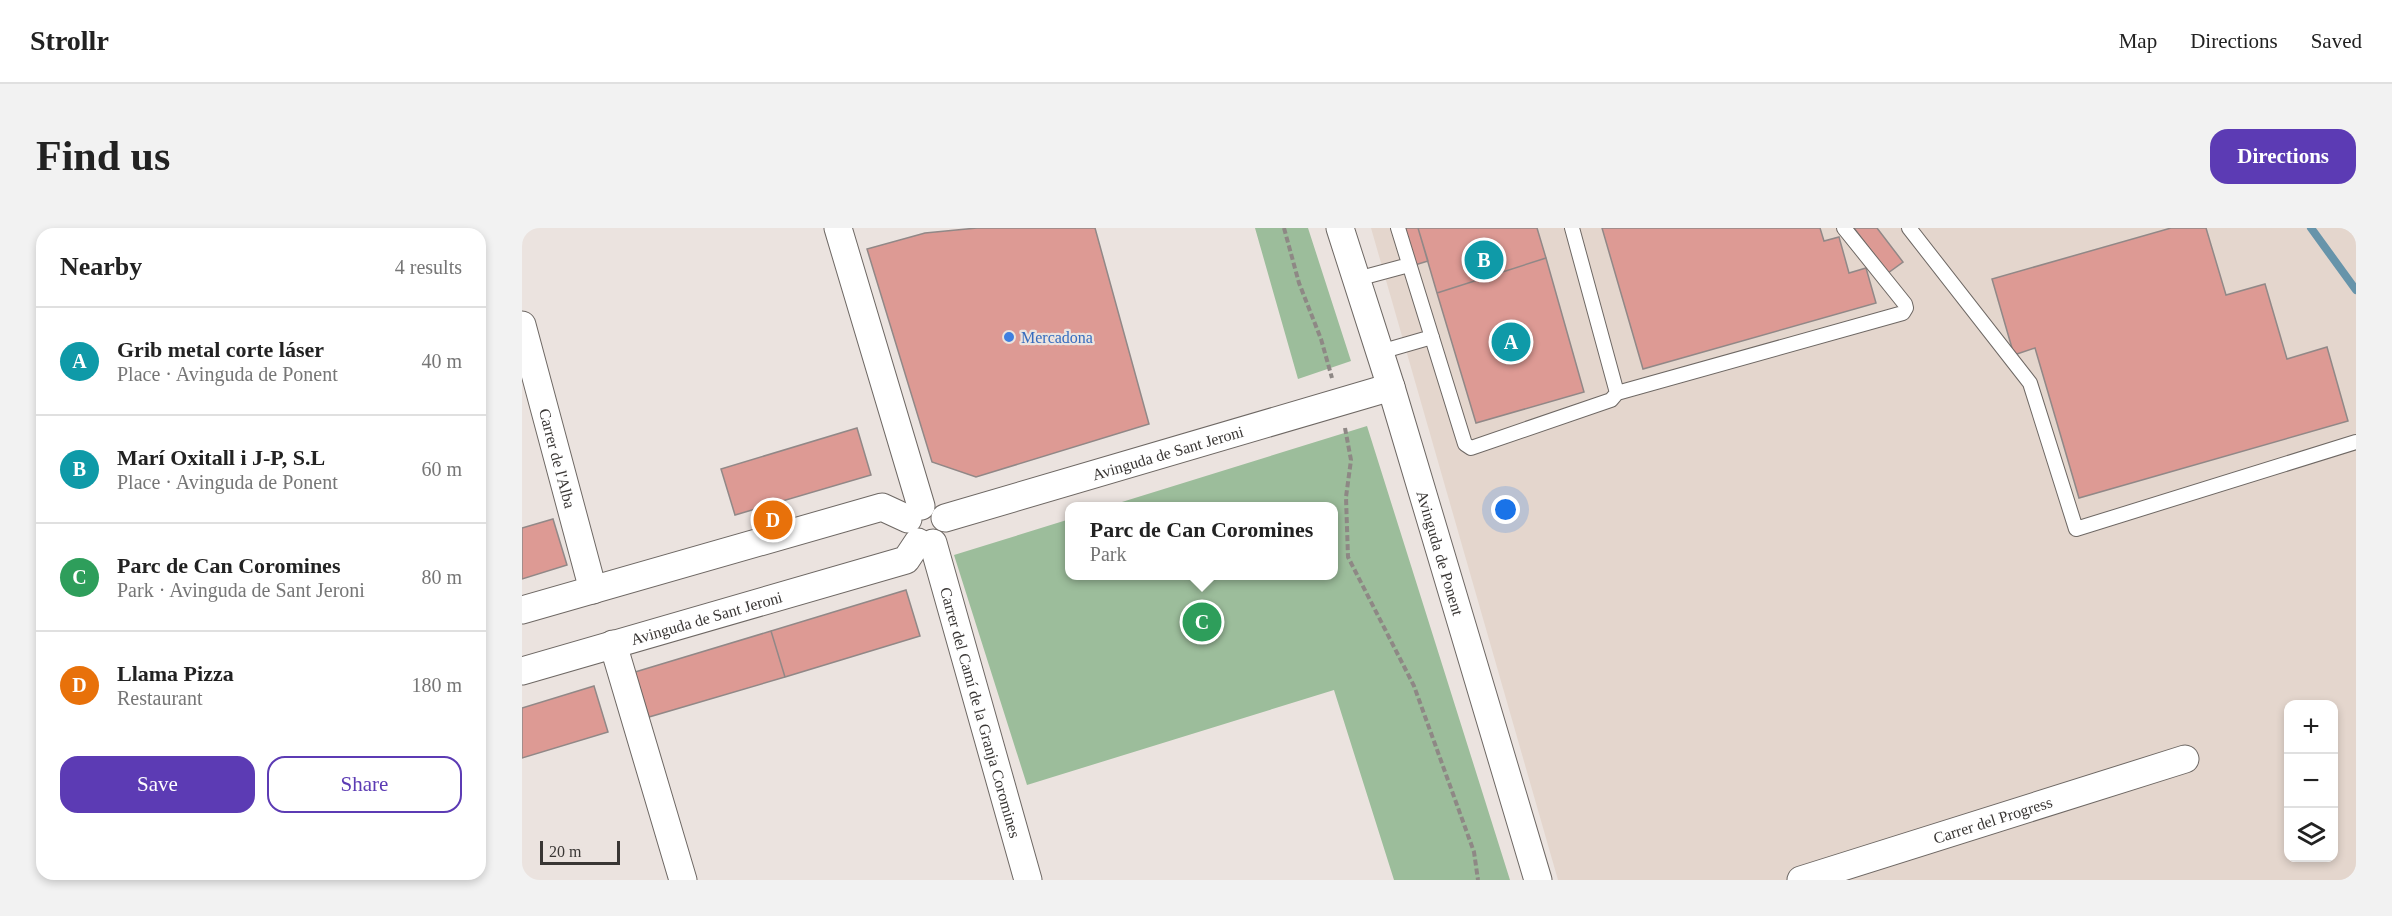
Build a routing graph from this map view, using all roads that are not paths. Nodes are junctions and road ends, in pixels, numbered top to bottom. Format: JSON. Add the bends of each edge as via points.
{"nodes":[{"id":1,"x":838,"y":228,"type":"edge"},
{"id":2,"x":1340,"y":228,"type":"edge"},
{"id":3,"x":1398,"y":228,"type":"edge"},
{"id":4,"x":1572,"y":228,"type":"edge"},
{"id":5,"x":1844,"y":228,"type":"edge"},
{"id":6,"x":1909,"y":228,"type":"edge"},
{"id":7,"x":1409,"y":265,"type":"junction"},
{"id":8,"x":1357,"y":279,"type":"junction"},
{"id":9,"x":522,"y":325,"type":"edge"},
{"id":10,"x":1432,"y":337,"type":"junction"},
{"id":11,"x":1380,"y":352,"type":"junction"},
{"id":12,"x":1391,"y":387,"type":"junction"},
{"id":13,"x":1617,"y":393,"type":"junction"},
{"id":14,"x":2356,"y":442,"type":"edge"},
{"id":15,"x":920,"y":527,"type":"junction"},
{"id":16,"x":593,"y":590,"type":"junction"},
{"id":17,"x":522,"y":610,"type":"edge"},
{"id":18,"x":613,"y":645,"type":"junction"},
{"id":19,"x":522,"y":671,"type":"edge"},
{"id":20,"x":2185,"y":759,"type":"dead end"},
{"id":21,"x":683,"y":880,"type":"edge"},
{"id":22,"x":1028,"y":880,"type":"edge"},
{"id":23,"x":1539,"y":880,"type":"edge"},
{"id":24,"x":1801,"y":880,"type":"edge"}],
"edges":[{"from":1,"to":15,"type":"street","name":"Carrer del Camí de la Granja Coromines"},
{"from":2,"to":8,"type":"street","name":"Avinguda de Ponent"},
{"from":3,"to":7,"type":"lane"},
{"from":4,"to":13,"type":"lane"},
{"from":5,"to":13,"type":"lane","via":[[1905,304],[1903,313]]},
{"from":6,"to":14,"type":"lane","via":[[2030,383],[2076,529]]},
{"from":7,"to":8,"type":"lane"},
{"from":7,"to":10,"type":"lane"},
{"from":8,"to":11,"type":"street","name":"Avinguda de Ponent"},
{"from":9,"to":16,"type":"street","name":"Carrer de l'Alba"},
{"from":10,"to":11,"type":"lane"},
{"from":10,"to":13,"type":"lane","via":[[1465,444],[1471,448],[1611,400]]},
{"from":11,"to":12,"type":"street","name":"Avinguda de Ponent"},
{"from":12,"to":15,"type":"street","name":"Avinguda de Sant Jeroni","via":[[945,519],[945,532],[939,540]]},
{"from":12,"to":23,"type":"street","name":"Avinguda de Ponent"},
{"from":15,"to":16,"type":"street","via":[[882,507]]},
{"from":15,"to":18,"type":"street","name":"Avinguda de Sant Jeroni","via":[[906,560]]},
{"from":15,"to":22,"type":"street","name":"Carrer del Camí de la Granja Coromines"},
{"from":16,"to":17,"type":"street"},
{"from":18,"to":19,"type":"street","name":"Avinguda de Sant Jeroni"},
{"from":18,"to":21,"type":"street"},
{"from":20,"to":24,"type":"street","name":"Carrer del Progress"}]}
